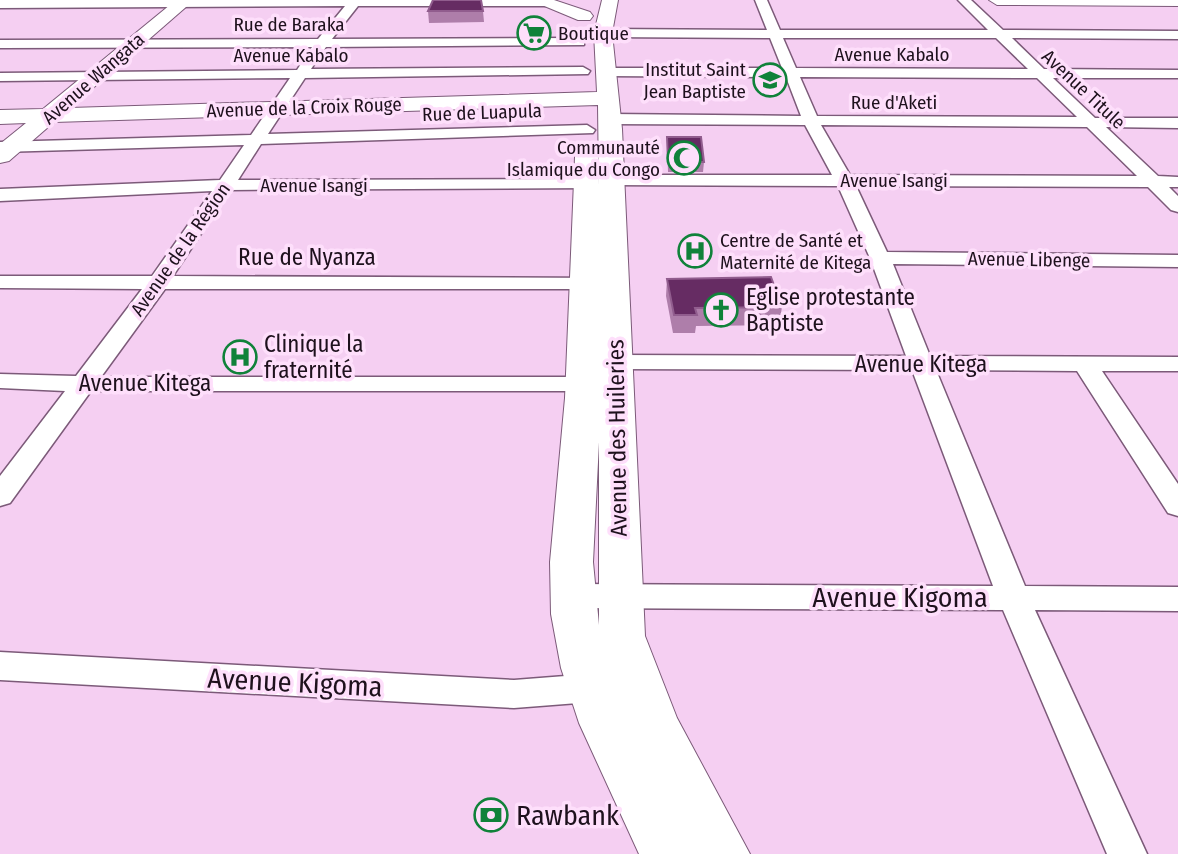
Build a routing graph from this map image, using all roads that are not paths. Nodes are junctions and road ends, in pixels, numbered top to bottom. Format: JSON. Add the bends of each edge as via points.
{"nodes":[{"id":1,"x":761,"y":0,"type":"edge"},
{"id":2,"x":964,"y":0,"type":"edge"},
{"id":3,"x":997,"y":0,"type":"edge"},
{"id":4,"x":542,"y":1,"type":"edge"},
{"id":5,"x":1176,"y":1,"type":"edge"},
{"id":6,"x":183,"y":2,"type":"edge"},
{"id":7,"x":355,"y":3,"type":"edge"},
{"id":8,"x":0,"y":4,"type":"edge"},
{"id":9,"x":773,"y":34,"type":"junction"},
{"id":10,"x":998,"y":34,"type":"junction"},
{"id":11,"x":1178,"y":35,"type":"edge"},
{"id":12,"x":131,"y":43,"type":"junction"},
{"id":13,"x":323,"y":43,"type":"junction"},
{"id":14,"x":0,"y":44,"type":"edge"},
{"id":15,"x":598,"y":54,"type":"edge"},
{"id":16,"x":789,"y":72,"type":"junction"},
{"id":17,"x":302,"y":73,"type":"junction"},
{"id":18,"x":1038,"y":74,"type":"junction"},
{"id":19,"x":1178,"y":74,"type":"edge"},
{"id":20,"x":96,"y":75,"type":"junction"},
{"id":21,"x":0,"y":77,"type":"edge"},
{"id":22,"x":278,"y":108,"type":"junction"},
{"id":23,"x":51,"y":115,"type":"junction"},
{"id":24,"x":0,"y":117,"type":"edge"},
{"id":25,"x":1093,"y":122,"type":"junction"},
{"id":26,"x":812,"y":123,"type":"junction"},
{"id":27,"x":1178,"y":123,"type":"edge"},
{"id":28,"x":258,"y":140,"type":"junction"},
{"id":29,"x":4,"y":150,"type":"edge"},
{"id":30,"x":844,"y":180,"type":"junction"},
{"id":31,"x":598,"y":182,"type":"junction"},
{"id":32,"x":1154,"y":182,"type":"junction"},
{"id":33,"x":1178,"y":182,"type":"edge"},
{"id":34,"x":224,"y":185,"type":"junction"},
{"id":35,"x":0,"y":195,"type":"edge"},
{"id":36,"x":1178,"y":206,"type":"edge"},
{"id":37,"x":880,"y":258,"type":"junction"},
{"id":38,"x":1178,"y":261,"type":"edge"},
{"id":39,"x":0,"y":282,"type":"edge"},
{"id":40,"x":158,"y":282,"type":"junction"},
{"id":41,"x":599,"y":284,"type":"junction"},
{"id":42,"x":921,"y":364,"type":"junction"},
{"id":43,"x":1085,"y":364,"type":"junction"},
{"id":44,"x":1178,"y":364,"type":"edge"},
{"id":45,"x":599,"y":373,"type":"junction"},
{"id":46,"x":0,"y":381,"type":"edge"},
{"id":47,"x":82,"y":384,"type":"junction"},
{"id":48,"x":0,"y":496,"type":"edge"},
{"id":49,"x":1178,"y":506,"type":"edge"},
{"id":50,"x":573,"y":596,"type":"junction"},
{"id":51,"x":621,"y":596,"type":"junction"},
{"id":52,"x":1013,"y":597,"type":"junction"},
{"id":53,"x":1178,"y":599,"type":"edge"},
{"id":54,"x":0,"y":666,"type":"edge"},
{"id":55,"x":591,"y":688,"type":"junction"},
{"id":56,"x":668,"y":854,"type":"edge"},
{"id":57,"x":722,"y":854,"type":"edge"},
{"id":58,"x":1127,"y":854,"type":"edge"}],
"edges":[{"from":1,"to":9,"type":"street"},
{"from":2,"to":10,"type":"street","name":"Avenue Titule"},
{"from":3,"to":5,"type":"street"},
{"from":4,"to":7,"type":"street"},
{"from":4,"to":15,"type":"main road"},
{"from":6,"to":7,"type":"street"},
{"from":6,"to":8,"type":"street"},
{"from":6,"to":12,"type":"street","name":"Avenue Wangata"},
{"from":7,"to":13,"type":"street","name":"Avenue de la Région"},
{"from":9,"to":10,"type":"street"},
{"from":9,"to":15,"type":"street","via":[[657,33]]},
{"from":9,"to":16,"type":"street"},
{"from":10,"to":11,"type":"street"},
{"from":10,"to":18,"type":"street","name":"Avenue Titule"},
{"from":12,"to":13,"type":"street","name":"Rue de Baraka"},
{"from":12,"to":14,"type":"street","name":"Rue de Baraka"},
{"from":12,"to":20,"type":"street","name":"Avenue Wangata"},
{"from":13,"to":15,"type":"street","name":"Rue de Baraka"},
{"from":13,"to":17,"type":"street","name":"Avenue de la Région"},
{"from":15,"to":16,"type":"street","name":"Avenue Kabalo"},
{"from":15,"to":17,"type":"street","name":"Avenue Kabalo"},
{"from":15,"to":22,"type":"street","name":"Avenue de la Croix Rouge"},
{"from":15,"to":26,"type":"street","name":"Rue d'Aketi"},
{"from":15,"to":28,"type":"street","name":"Rue de Luapula"},
{"from":15,"to":31,"type":"street","name":"Avenue des Huileries"},
{"from":16,"to":18,"type":"street","name":"Avenue Kabalo"},
{"from":16,"to":26,"type":"street"},
{"from":17,"to":20,"type":"street","name":"Avenue Kabalo"},
{"from":17,"to":22,"type":"street","name":"Avenue de la Région"},
{"from":18,"to":19,"type":"street","name":"Avenue Kabalo"},
{"from":18,"to":25,"type":"street","name":"Avenue Titule"},
{"from":20,"to":21,"type":"street","name":"Avenue Kabalo"},
{"from":20,"to":23,"type":"street","name":"Avenue Wangata"},
{"from":22,"to":23,"type":"street","name":"Avenue de la Croix Rouge"},
{"from":22,"to":28,"type":"street","name":"Avenue de la Région"},
{"from":23,"to":24,"type":"street","name":"Avenue de la Croix Rouge"},
{"from":23,"to":29,"type":"street","name":"Avenue Wangata"},
{"from":25,"to":26,"type":"street","name":"Rue d'Aketi"},
{"from":25,"to":27,"type":"street","name":"Rue d'Aketi"},
{"from":25,"to":32,"type":"street","name":"Avenue Titule"},
{"from":26,"to":30,"type":"street"},
{"from":28,"to":29,"type":"street","name":"Rue de Luapula"},
{"from":28,"to":34,"type":"street","name":"Avenue de la Région"},
{"from":30,"to":31,"type":"street","name":"Avenue Isangi"},
{"from":30,"to":32,"type":"street","name":"Avenue Isangi"},
{"from":30,"to":37,"type":"street"},
{"from":31,"to":34,"type":"street","name":"Avenue Isangi"},
{"from":31,"to":41,"type":"street","name":"Avenue des Huileries"},
{"from":32,"to":33,"type":"street","name":"Avenue Isangi"},
{"from":32,"to":36,"type":"street","name":"Avenue Titule"},
{"from":34,"to":35,"type":"street","name":"Avenue Isangi"},
{"from":34,"to":40,"type":"street","name":"Avenue de la Région"},
{"from":37,"to":38,"type":"street","name":"Avenue Libenge"},
{"from":37,"to":42,"type":"street"},
{"from":39,"to":40,"type":"street","name":"Rue de Nyanza"},
{"from":40,"to":41,"type":"street","name":"Rue de Nyanza"},
{"from":40,"to":47,"type":"street","name":"Avenue de la Région"},
{"from":41,"to":45,"type":"street","name":"Avenue des Huileries"},
{"from":42,"to":43,"type":"street","name":"Avenue Kitega"},
{"from":42,"to":45,"type":"street","name":"Avenue Kitega","via":[[663,363]]},
{"from":42,"to":52,"type":"street"},
{"from":43,"to":44,"type":"street","name":"Avenue Kitega"},
{"from":43,"to":49,"type":"street"},
{"from":45,"to":47,"type":"street","name":"Avenue Kitega"},
{"from":45,"to":50,"type":"street","name":"Avenue des Huileries"},
{"from":45,"to":51,"type":"street","name":"Avenue des Huileries"},
{"from":46,"to":47,"type":"street","name":"Avenue Kitega"},
{"from":47,"to":48,"type":"street","name":"Avenue de la Région"},
{"from":50,"to":51,"type":"street","name":"Avenue Kigoma"},
{"from":50,"to":55,"type":"street","name":"Avenue des Huileries"},
{"from":51,"to":52,"type":"street","name":"Avenue Kigoma"},
{"from":51,"to":57,"type":"street","name":"Avenue des Huileries","via":[[622,636],[636,683]]},
{"from":52,"to":53,"type":"street","name":"Avenue Kigoma"},
{"from":52,"to":58,"type":"street"},
{"from":54,"to":55,"type":"street","name":"Avenue Kigoma","via":[[514,694]]},
{"from":55,"to":56,"type":"street","name":"Avenue des Huileries","via":[[613,748]]}]}
